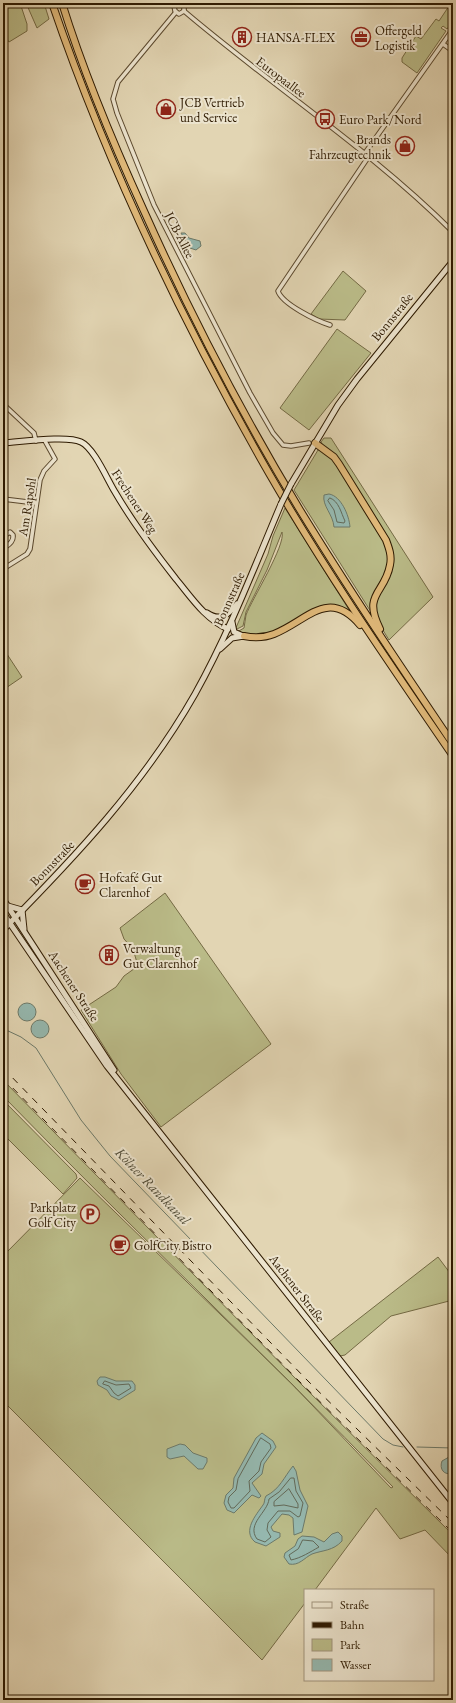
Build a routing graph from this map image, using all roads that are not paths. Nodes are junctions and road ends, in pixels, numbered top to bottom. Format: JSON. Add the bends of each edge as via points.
{"nodes":[{"id":1,"x":52,"y":3,"type":"edge"},
{"id":2,"x":62,"y":3,"type":"edge"},
{"id":3,"x":183,"y":3,"type":"edge"},
{"id":4,"x":286,"y":3,"type":"edge"},
{"id":5,"x":175,"y":4,"type":"edge"},
{"id":6,"x":292,"y":4,"type":"dead end"},
{"id":7,"x":184,"y":11,"type":"junction"},
{"id":8,"x":176,"y":12,"type":"junction"},
{"id":9,"x":453,"y":29,"type":"edge"},
{"id":10,"x":443,"y":44,"type":"junction"},
{"id":11,"x":453,"y":51,"type":"edge"},
{"id":12,"x":365,"y":153,"type":"junction"},
{"id":13,"x":369,"y":156,"type":"junction"},
{"id":14,"x":453,"y":232,"type":"edge"},
{"id":15,"x":453,"y":260,"type":"edge"},
{"id":16,"x":330,"y":325,"type":"dead end"},
{"id":17,"x":3,"y":404,"type":"edge"},
{"id":18,"x":36,"y":441,"type":"junction"},
{"id":19,"x":45,"y":441,"type":"junction"},
{"id":20,"x":3,"y":443,"type":"edge"},
{"id":21,"x":312,"y":443,"type":"junction"},
{"id":22,"x":3,"y":499,"type":"edge"},
{"id":23,"x":36,"y":503,"type":"junction"},
{"id":24,"x":3,"y":569,"type":"edge"},
{"id":25,"x":241,"y":599,"type":"junction"},
{"id":26,"x":200,"y":608,"type":"junction"},
{"id":27,"x":232,"y":620,"type":"junction"},
{"id":28,"x":228,"y":629,"type":"junction"},
{"id":29,"x":244,"y":636,"type":"junction"},
{"id":30,"x":374,"y":641,"type":"junction"},
{"id":31,"x":386,"y":644,"type":"junction"},
{"id":32,"x":217,"y":652,"type":"junction"},
{"id":33,"x":453,"y":744,"type":"edge"},
{"id":34,"x":453,"y":756,"type":"edge"},
{"id":35,"x":3,"y":899,"type":"edge"},
{"id":36,"x":8,"y":906,"type":"junction"},
{"id":37,"x":22,"y":910,"type":"junction"},
{"id":38,"x":3,"y":913,"type":"edge"},
{"id":39,"x":15,"y":917,"type":"junction"},
{"id":40,"x":10,"y":923,"type":"junction"},
{"id":41,"x":3,"y":930,"type":"edge"},
{"id":42,"x":24,"y":930,"type":"junction"},
{"id":43,"x":124,"y":1086,"type":"junction"},
{"id":44,"x":453,"y":1503,"type":"edge"}],
"edges":[{"from":1,"to":30,"type":"highway","via":[[110,153],[181,309],[271,476]]},
{"from":2,"to":31,"type":"highway","via":[[124,168],[205,339],[285,485]]},
{"from":3,"to":7,"type":"street"},
{"from":4,"to":6,"type":"street"},
{"from":5,"to":8,"type":"street"},
{"from":7,"to":8,"type":"street","via":[[179,14]]},
{"from":7,"to":12,"type":"street","name":"Europaallee","via":[[238,56]]},
{"from":8,"to":21,"type":"street","name":"JCB-Allee","via":[[118,82],[113,99],[154,205],[273,433],[283,445]]},
{"from":9,"to":10,"type":"street"},
{"from":10,"to":11,"type":"street"},
{"from":10,"to":12,"type":"street"},
{"from":12,"to":13,"type":"street","name":"Europaallee"},
{"from":13,"to":14,"type":"street","name":"Europaallee"},
{"from":13,"to":16,"type":"street","via":[[278,291],[282,297],[316,320]]},
{"from":15,"to":21,"type":"main road","name":"Bonnstraße","via":[[362,373]]},
{"from":17,"to":18,"type":"street","via":[[34,433]]},
{"from":18,"to":19,"type":"main road","name":"Frechener Weg"},
{"from":18,"to":20,"type":"main road","name":"Frechener Weg"},
{"from":19,"to":23,"type":"street","name":"Am Rapohl","via":[[55,459],[42,475]]},
{"from":19,"to":26,"type":"main road","name":"Frechener Weg","via":[[71,439],[89,448],[127,514]]},
{"from":21,"to":25,"type":"main road","name":"Bonnstraße","bridge":true,"via":[[281,504]]},
{"from":21,"to":31,"type":"highway","via":[[334,457],[391,552],[391,564],[373,605],[375,620]]},
{"from":22,"to":23,"type":"street"},
{"from":23,"to":24,"type":"street","name":"Am Rapohl","via":[[30,549],[27,554]]},
{"from":25,"to":26,"type":"main road","name":"Frechener Weg","via":[[228,614],[220,617],[210,615]]},
{"from":25,"to":27,"type":"main road","name":"Bonnstraße"},
{"from":26,"to":28,"type":"main road","name":"Frechener Weg","via":[[211,619]]},
{"from":27,"to":28,"type":"main road","name":"Bonnstraße"},
{"from":27,"to":29,"type":"main road","via":[[234,632]]},
{"from":28,"to":32,"type":"main road","name":"Bonnstraße"},
{"from":29,"to":30,"type":"highway","via":[[270,635],[316,609],[333,607],[351,615]]},
{"from":29,"to":32,"type":"main road","via":[[232,638]]},
{"from":30,"to":34,"type":"highway"},
{"from":31,"to":33,"type":"highway"},
{"from":32,"to":37,"type":"main road","name":"Bonnstraße","via":[[194,695],[140,778],[94,835]]},
{"from":35,"to":36,"type":"main road","name":"Aachener Straße"},
{"from":36,"to":37,"type":"main road"},
{"from":36,"to":39,"type":"main road","name":"Aachener Straße"},
{"from":37,"to":39,"type":"main road","name":"Bonnstraße"},
{"from":37,"to":42,"type":"main road"},
{"from":38,"to":40,"type":"main road","name":"Aachener Straße"},
{"from":39,"to":40,"type":"main road","name":"Bonnstraße"},
{"from":39,"to":42,"type":"main road","name":"Aachener Straße"},
{"from":40,"to":41,"type":"main road","name":"Bonnstraße"},
{"from":40,"to":43,"type":"main road","name":"Aachener Straße","via":[[92,1045]]},
{"from":42,"to":43,"type":"main road","name":"Aachener Straße"},
{"from":43,"to":44,"type":"main road","name":"Aachener Straße"}]}
